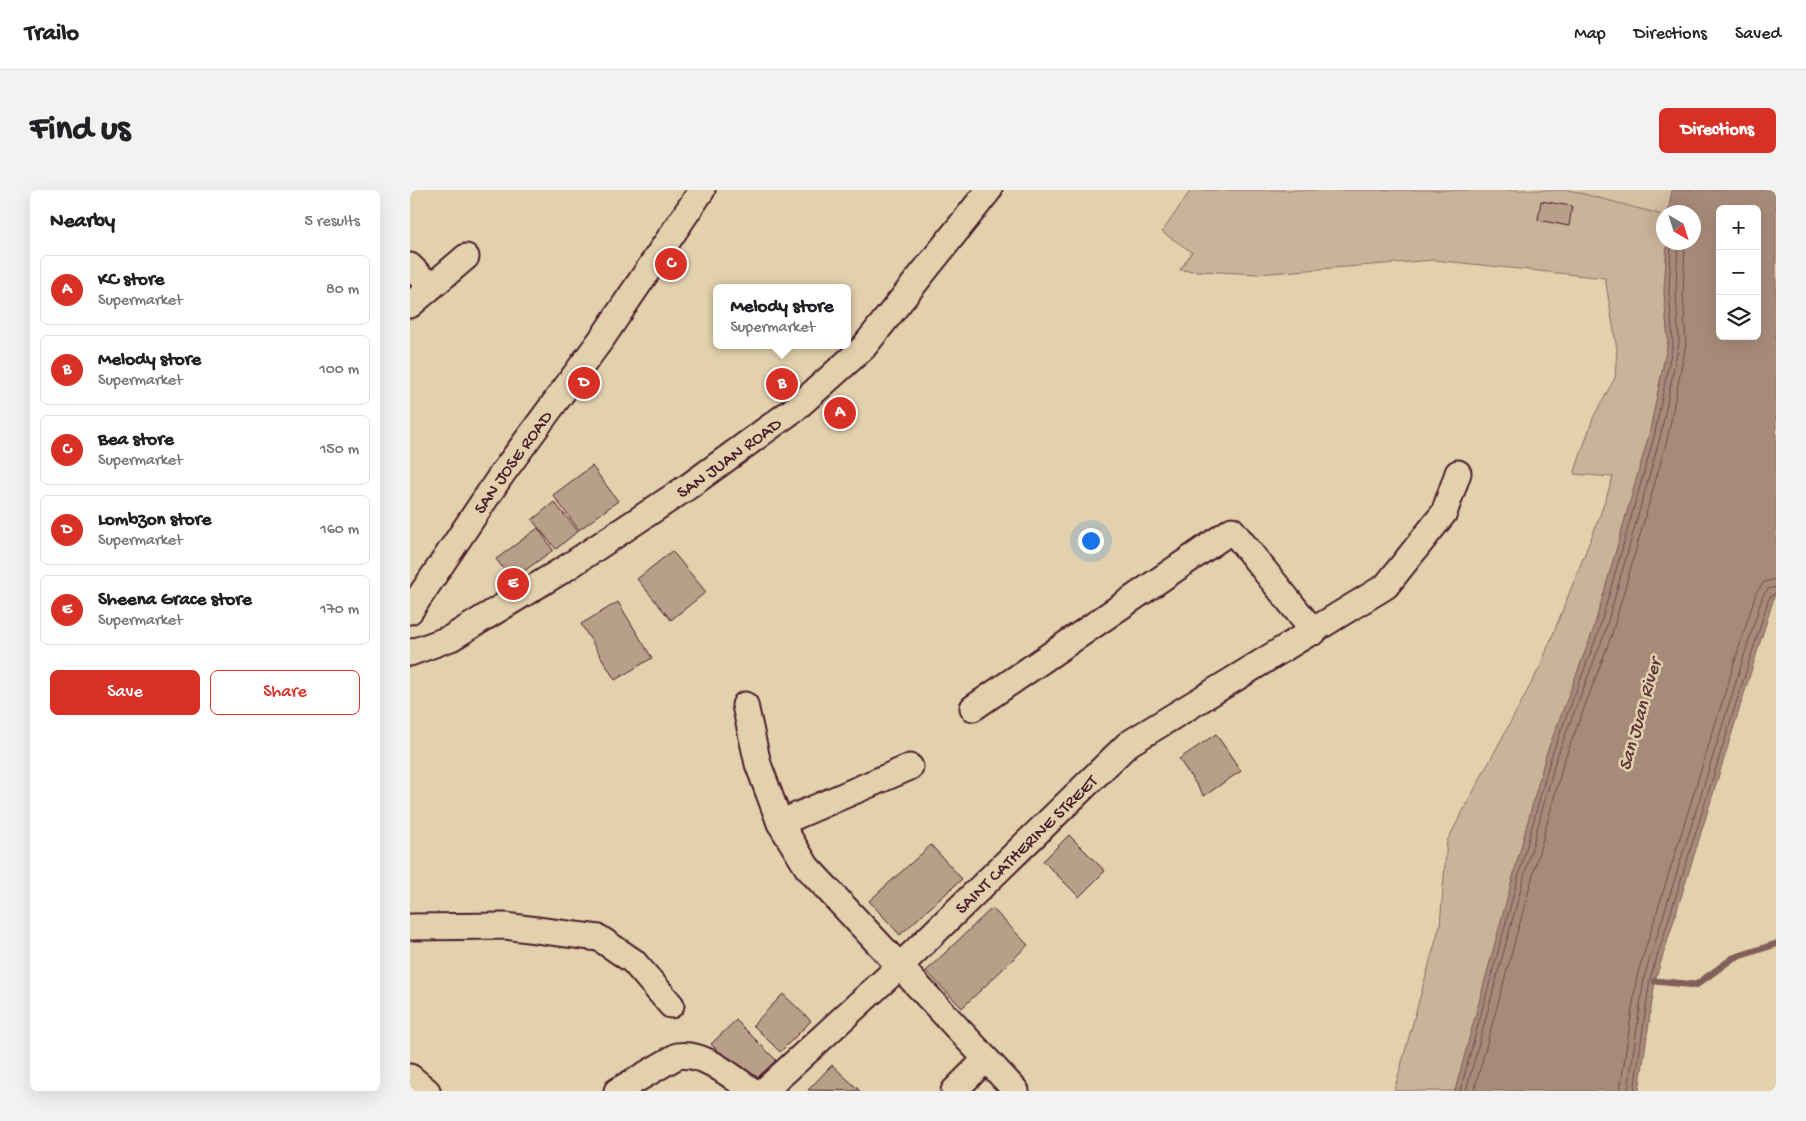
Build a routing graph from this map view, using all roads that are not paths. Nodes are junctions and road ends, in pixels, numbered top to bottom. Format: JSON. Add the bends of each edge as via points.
{"nodes":[{"id":1,"x":702,"y":190,"type":"edge"},
{"id":2,"x":989,"y":190,"type":"edge"},
{"id":3,"x":466,"y":257,"type":"dead end"},
{"id":4,"x":410,"y":266,"type":"edge"},
{"id":5,"x":431,"y":287,"type":"junction"},
{"id":6,"x":410,"y":305,"type":"edge"},
{"id":7,"x":1458,"y":473,"type":"dead end"},
{"id":8,"x":410,"y":611,"type":"edge"},
{"id":9,"x":1314,"y":632,"type":"junction"},
{"id":10,"x":410,"y":653,"type":"edge"},
{"id":11,"x":745,"y":705,"type":"dead end"},
{"id":12,"x":973,"y":708,"type":"dead end"},
{"id":13,"x":910,"y":767,"type":"dead end"},
{"id":14,"x":780,"y":823,"type":"junction"},
{"id":15,"x":410,"y":927,"type":"edge"},
{"id":16,"x":900,"y":966,"type":"junction"},
{"id":17,"x":672,"y":1005,"type":"dead end"},
{"id":18,"x":986,"y":1059,"type":"junction"},
{"id":19,"x":410,"y":1077,"type":"edge"},
{"id":20,"x":427,"y":1091,"type":"edge"},
{"id":21,"x":617,"y":1091,"type":"edge"},
{"id":22,"x":753,"y":1091,"type":"edge"},
{"id":23,"x":764,"y":1091,"type":"edge"},
{"id":24,"x":954,"y":1091,"type":"edge"},
{"id":25,"x":1016,"y":1091,"type":"edge"}],
"edges":[{"from":1,"to":8,"type":"street","name":"SAN JOSE ROAD"},
{"from":2,"to":10,"type":"street","name":"SAN JUAN ROAD","via":[[863,348],[796,408],[689,486],[566,568],[451,638]]},
{"from":3,"to":5,"type":"street"},
{"from":4,"to":5,"type":"street"},
{"from":5,"to":6,"type":"street"},
{"from":7,"to":9,"type":"street","name":"SAINT CATHERINE STREET","via":[[1444,513],[1386,586]]},
{"from":9,"to":12,"type":"street","via":[[1232,530]]},
{"from":9,"to":16,"type":"street","name":"SAINT CATHERINE STREET","via":[[1128,744]]},
{"from":11,"to":14,"type":"street","via":[[758,764]]},
{"from":13,"to":14,"type":"street"},
{"from":14,"to":16,"type":"street","via":[[807,867]]},
{"from":15,"to":17,"type":"street","via":[[505,926],[599,938],[633,961]]},
{"from":16,"to":18,"type":"street"},
{"from":16,"to":23,"type":"street","name":"SAINT CATHERINE STREET"},
{"from":18,"to":24,"type":"street"},
{"from":18,"to":25,"type":"street"},
{"from":19,"to":20,"type":"street"},
{"from":21,"to":22,"type":"street","via":[[677,1056],[688,1054],[699,1056]]}]}
